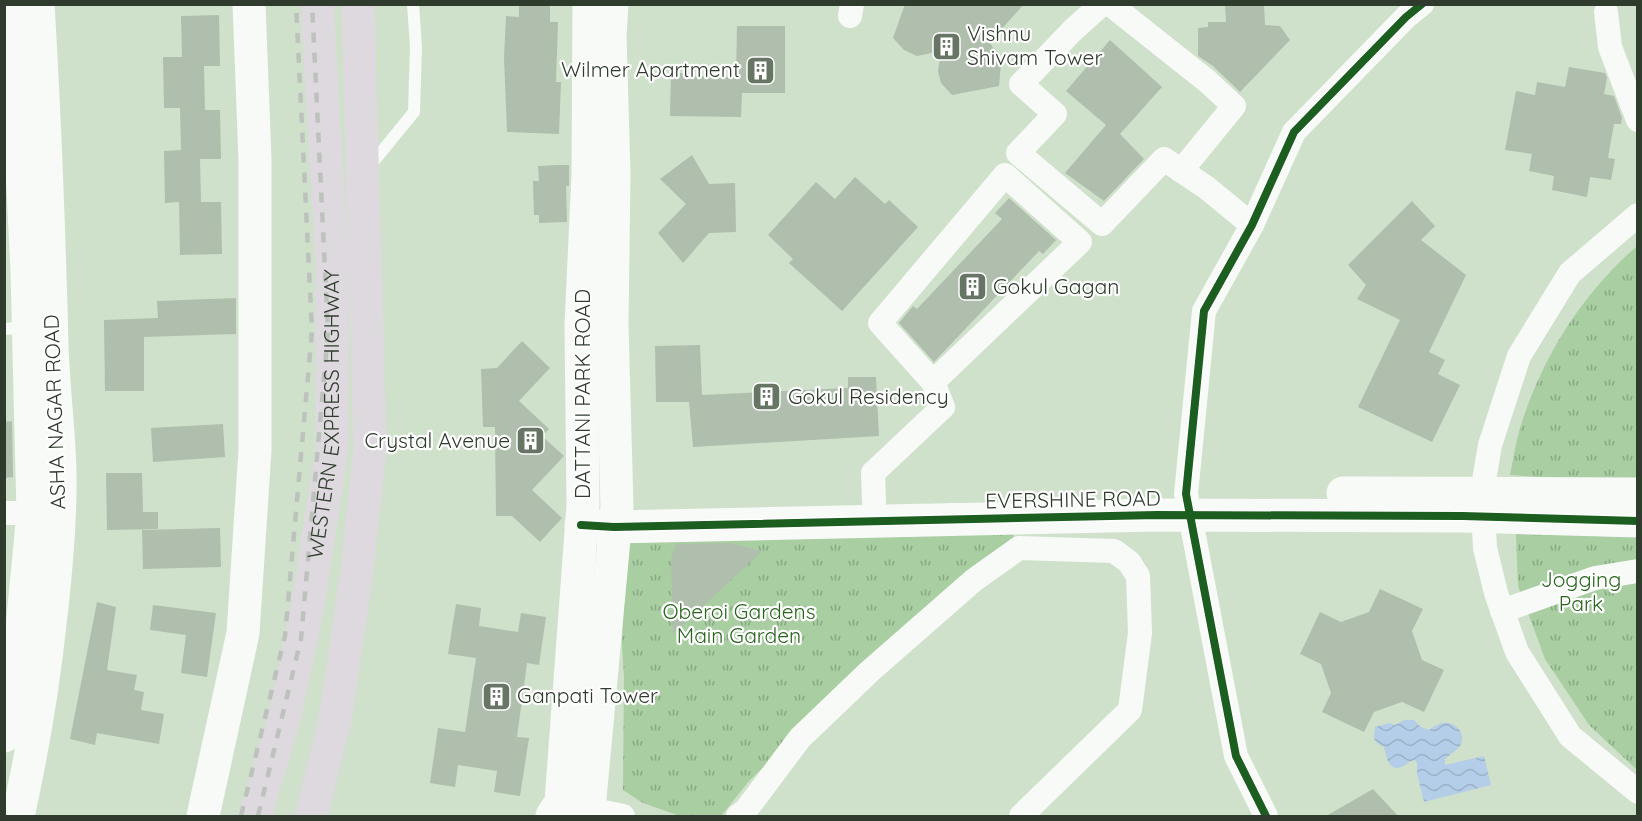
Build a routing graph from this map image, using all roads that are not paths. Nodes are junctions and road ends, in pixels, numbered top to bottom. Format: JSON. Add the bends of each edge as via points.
{"nodes":[{"id":1,"x":14,"y":4,"type":"edge"},
{"id":2,"x":38,"y":4,"type":"edge"},
{"id":3,"x":249,"y":4,"type":"edge"},
{"id":4,"x":317,"y":4,"type":"edge"},
{"id":5,"x":358,"y":4,"type":"edge"},
{"id":6,"x":413,"y":4,"type":"edge"},
{"id":7,"x":1102,"y":4,"type":"edge"},
{"id":8,"x":1110,"y":4,"type":"edge"},
{"id":9,"x":1422,"y":4,"type":"edge"},
{"id":10,"x":1606,"y":12,"type":"dead end"},
{"id":11,"x":600,"y":19,"type":"edge"},
{"id":12,"x":10,"y":42,"type":"edge"},
{"id":13,"x":1638,"y":120,"type":"edge"},
{"id":14,"x":1181,"y":171,"type":"junction"},
{"id":15,"x":362,"y":174,"type":"junction"},
{"id":16,"x":1638,"y":215,"type":"edge"},
{"id":17,"x":1252,"y":225,"type":"junction"},
{"id":18,"x":596,"y":325,"type":"junction"},
{"id":19,"x":17,"y":328,"type":"edge"},
{"id":20,"x":933,"y":382,"type":"junction"},
{"id":21,"x":1638,"y":494,"type":"edge"},
{"id":22,"x":874,"y":501,"type":"junction"},
{"id":23,"x":1482,"y":504,"type":"junction"},
{"id":24,"x":1188,"y":505,"type":"junction"},
{"id":25,"x":32,"y":513,"type":"edge"},
{"id":26,"x":582,"y":515,"type":"junction"},
{"id":27,"x":615,"y":517,"type":"junction"},
{"id":28,"x":1638,"y":521,"type":"edge"},
{"id":29,"x":1020,"y":522,"type":"junction"},
{"id":30,"x":1638,"y":571,"type":"edge"},
{"id":31,"x":1503,"y":611,"type":"junction"},
{"id":32,"x":4,"y":736,"type":"edge"},
{"id":33,"x":1638,"y":792,"type":"edge"},
{"id":34,"x":572,"y":811,"type":"edge"},
{"id":35,"x":18,"y":816,"type":"edge"},
{"id":36,"x":203,"y":816,"type":"edge"},
{"id":37,"x":255,"y":816,"type":"edge"},
{"id":38,"x":310,"y":816,"type":"edge"},
{"id":39,"x":623,"y":816,"type":"edge"},
{"id":40,"x":738,"y":816,"type":"edge"},
{"id":41,"x":1021,"y":816,"type":"edge"},
{"id":42,"x":1266,"y":816,"type":"edge"}],
"edges":[{"from":1,"to":12,"type":"street","name":"ASHA NAGAR ROAD"},
{"from":2,"to":25,"type":"street","name":"ASHA NAGAR ROAD","via":[[53,387],[60,470]]},
{"from":3,"to":36,"type":"street","via":[[255,172],[255,450],[243,633]]},
{"from":4,"to":37,"type":"highway","name":"WESTERN EXPRESS HIGHWAY","via":[[332,262],[332,448],[308,605],[284,719]]},
{"from":5,"to":15,"type":"highway","name":"WESTERN EXPRESS HIGHWAY"},
{"from":6,"to":15,"type":"lane","via":[[414,112]]},
{"from":7,"to":14,"type":"street","via":[[1021,84],[1055,114],[1018,153],[1102,224],[1164,159]]},
{"from":8,"to":14,"type":"street","via":[[1234,106]]},
{"from":9,"to":17,"type":"street","via":[[1294,132]]},
{"from":10,"to":13,"type":"street","via":[[1610,47]]},
{"from":11,"to":18,"type":"street","name":"DATTANI PARK ROAD","via":[[601,174]]},
{"from":12,"to":19,"type":"street","name":"ASHA NAGAR ROAD"},
{"from":14,"to":17,"type":"street"},
{"from":15,"to":38,"type":"highway","name":"WESTERN EXPRESS HIGHWAY","via":[[370,449],[335,720]]},
{"from":16,"to":23,"type":"street","via":[[1570,273],[1519,356],[1490,446]]},
{"from":17,"to":24,"type":"street","via":[[1204,311]]},
{"from":18,"to":26,"type":"street","name":"DATTANI PARK ROAD"},
{"from":18,"to":27,"type":"street","name":"DATTANI PARK ROAD"},
{"from":19,"to":25,"type":"street","name":"ASHA NAGAR ROAD"},
{"from":20,"to":20,"type":"street","via":[[880,323],[1005,175],[1080,242]]},
{"from":20,"to":22,"type":"street","via":[[942,407],[873,473]]},
{"from":21,"to":23,"type":"street","name":"EVERSHINE ROAD"},
{"from":22,"to":27,"type":"street","name":"EVERSHINE ROAD"},
{"from":22,"to":29,"type":"street","name":"EVERSHINE ROAD"},
{"from":23,"to":24,"type":"street","name":"EVERSHINE ROAD"},
{"from":23,"to":28,"type":"street","name":"EVERSHINE ROAD"},
{"from":23,"to":31,"type":"street","via":[[1485,548]]},
{"from":24,"to":29,"type":"street","name":"EVERSHINE ROAD"},
{"from":24,"to":42,"type":"street","via":[[1236,756]]},
{"from":25,"to":32,"type":"street","name":"ASHA NAGAR ROAD","via":[[19,659]]},
{"from":25,"to":35,"type":"street","name":"ASHA NAGAR ROAD","via":[[58,562],[44,676]]},
{"from":26,"to":27,"type":"street","name":"EVERSHINE ROAD"},
{"from":26,"to":34,"type":"street","name":"DATTANI PARK ROAD"},
{"from":27,"to":29,"type":"street","name":"EVERSHINE ROAD"},
{"from":27,"to":34,"type":"street","name":"DATTANI PARK ROAD"},
{"from":29,"to":40,"type":"street","via":[[975,580],[870,671],[801,738]]},
{"from":29,"to":41,"type":"street","via":[[1114,551],[1129,562],[1138,576],[1140,633],[1130,710]]},
{"from":30,"to":31,"type":"street","via":[[1594,578]]},
{"from":31,"to":33,"type":"street","via":[[1517,652],[1570,736]]},
{"from":34,"to":39,"type":"street"}]}
